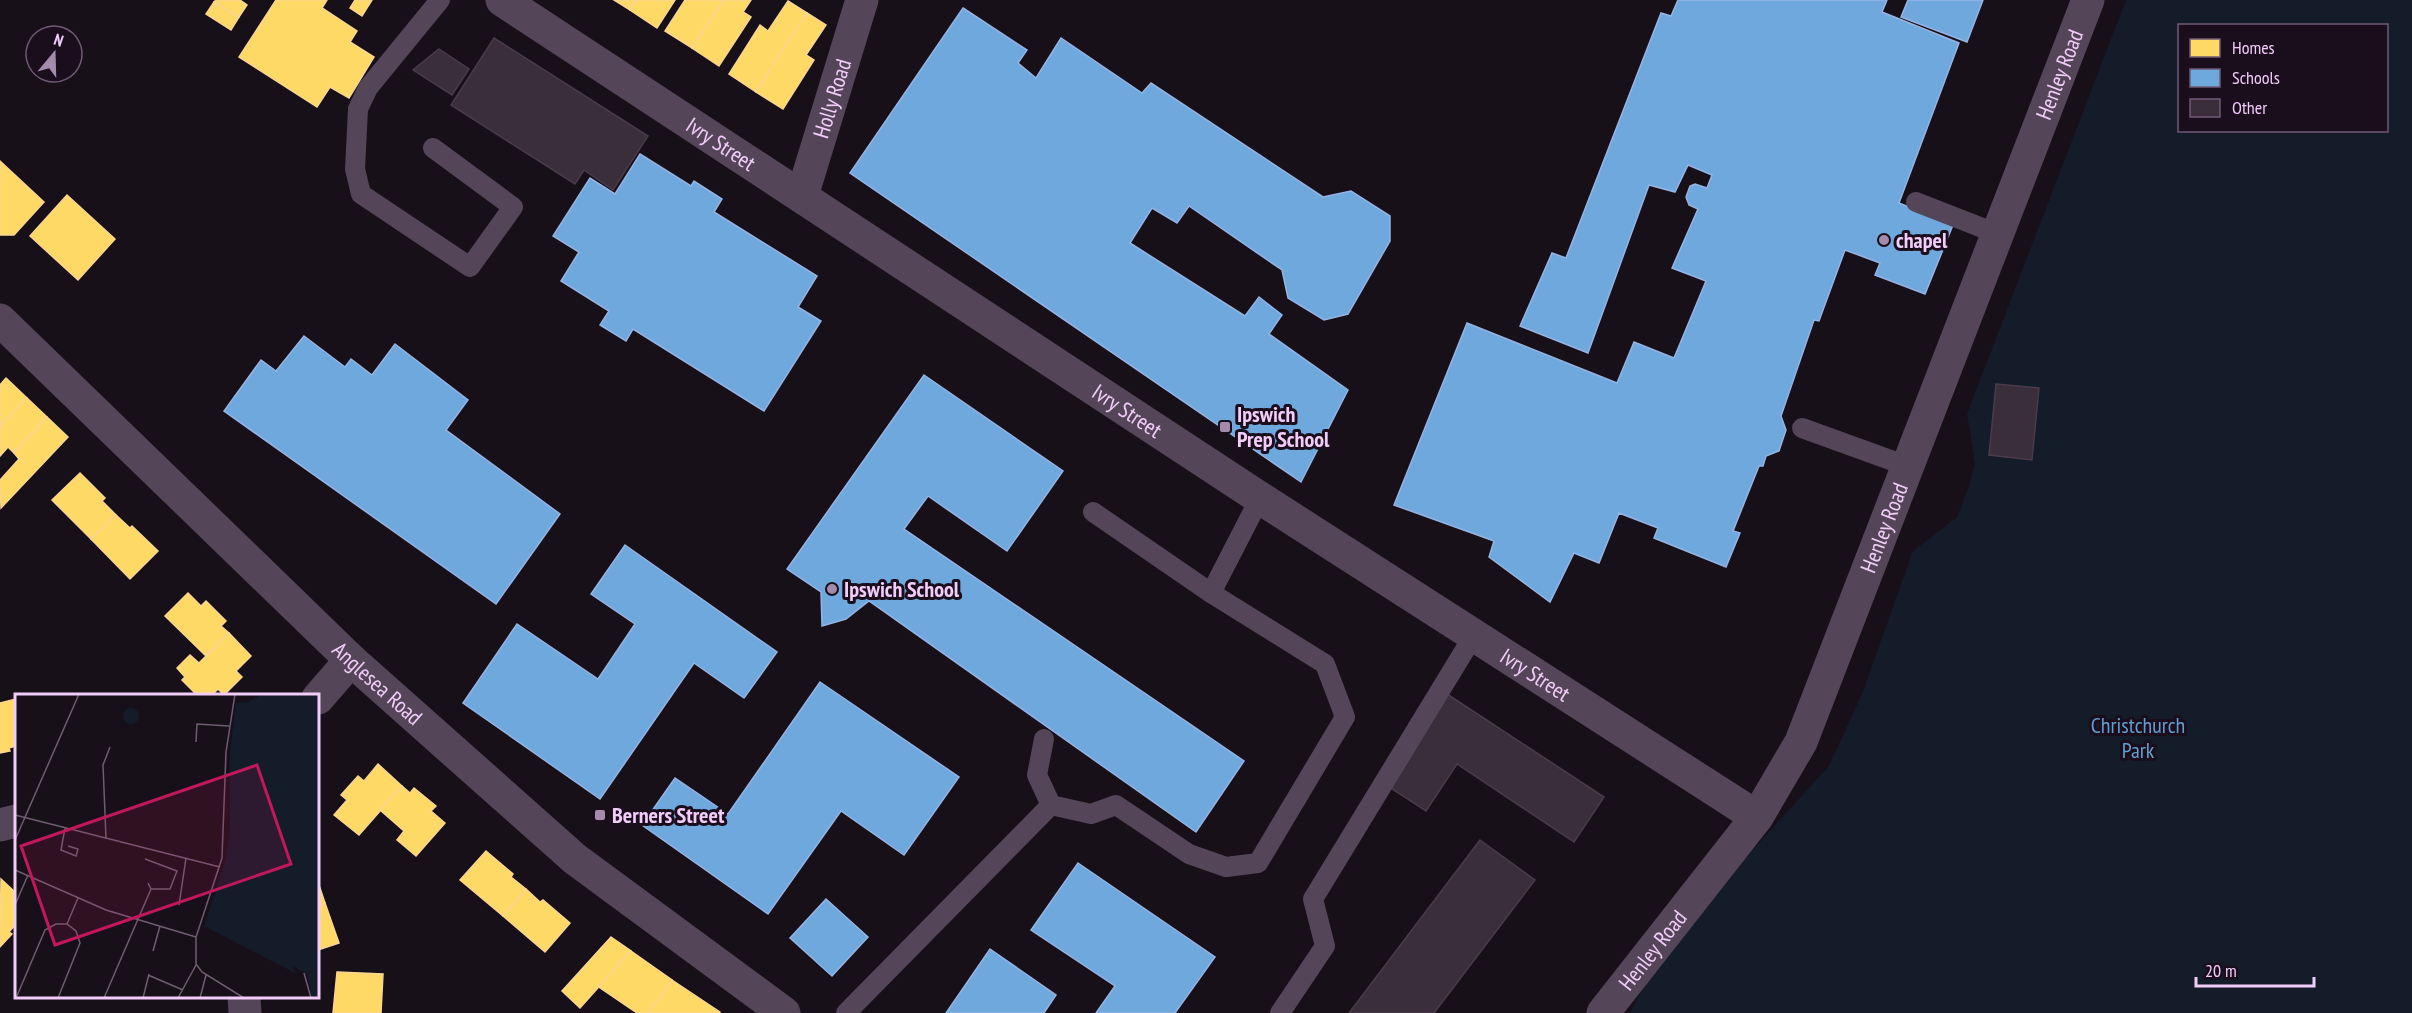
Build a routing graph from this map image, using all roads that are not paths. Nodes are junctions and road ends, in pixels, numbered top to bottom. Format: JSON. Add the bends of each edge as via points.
{"nodes":[{"id":1,"x":440,"y":0,"type":"edge"},
{"id":2,"x":502,"y":0,"type":"edge"},
{"id":3,"x":861,"y":0,"type":"edge"},
{"id":4,"x":2088,"y":0,"type":"edge"},
{"id":5,"x":433,"y":148,"type":"dead end"},
{"id":6,"x":802,"y":196,"type":"junction"},
{"id":7,"x":1916,"y":202,"type":"dead end"},
{"id":8,"x":1998,"y":234,"type":"junction"},
{"id":9,"x":0,"y":320,"type":"edge"},
{"id":10,"x":1802,"y":428,"type":"dead end"},
{"id":11,"x":1907,"y":466,"type":"junction"},
{"id":12,"x":1260,"y":498,"type":"junction"},
{"id":13,"x":1093,"y":512,"type":"dead end"},
{"id":14,"x":1211,"y":593,"type":"junction"},
{"id":15,"x":1474,"y":635,"type":"junction"},
{"id":16,"x":351,"y":660,"type":"junction"},
{"id":17,"x":320,"y":696,"type":"edge"},
{"id":18,"x":1044,"y":739,"type":"dead end"},
{"id":19,"x":1051,"y":805,"type":"junction"},
{"id":20,"x":1757,"y":817,"type":"junction"},
{"id":21,"x":15,"y":821,"type":"edge"},
{"id":22,"x":0,"y":825,"type":"edge"},
{"id":23,"x":244,"y":998,"type":"edge"},
{"id":24,"x":245,"y":1013,"type":"edge"},
{"id":25,"x":784,"y":1013,"type":"edge"},
{"id":26,"x":846,"y":1013,"type":"edge"},
{"id":27,"x":1280,"y":1013,"type":"edge"},
{"id":28,"x":1603,"y":1013,"type":"edge"}],
"edges":[{"from":1,"to":5,"type":"lane","via":[[368,88],[358,109],[355,169],[361,194],[471,267],[513,207]]},
{"from":2,"to":6,"type":"street","name":"Ivry Street"},
{"from":3,"to":6,"type":"street","name":"Holly Road"},
{"from":4,"to":8,"type":"street","name":"Henley Road"},
{"from":6,"to":12,"type":"street","name":"Ivry Street"},
{"from":7,"to":8,"type":"lane"},
{"from":8,"to":11,"type":"street","name":"Henley Road"},
{"from":9,"to":16,"type":"street","name":"Anglesea Road"},
{"from":10,"to":11,"type":"lane"},
{"from":11,"to":20,"type":"street","name":"Henley Road","via":[[1801,742]]},
{"from":12,"to":14,"type":"lane"},
{"from":12,"to":15,"type":"street","name":"Ivry Street"},
{"from":13,"to":14,"type":"lane"},
{"from":14,"to":19,"type":"lane","via":[[1325,664],[1345,717],[1258,863],[1226,867],[1189,854],[1116,805],[1091,814]]},
{"from":15,"to":20,"type":"street","name":"Ivry Street"},
{"from":15,"to":27,"type":"lane","via":[[1313,899],[1325,946]]},
{"from":16,"to":17,"type":"street"},
{"from":16,"to":25,"type":"street","name":"Anglesea Road","via":[[575,859]]},
{"from":18,"to":19,"type":"lane","via":[[1037,775]]},
{"from":19,"to":26,"type":"lane"},
{"from":20,"to":28,"type":"street","name":"Henley Road"},
{"from":21,"to":22,"type":"street"},
{"from":23,"to":24,"type":"street"}]}
